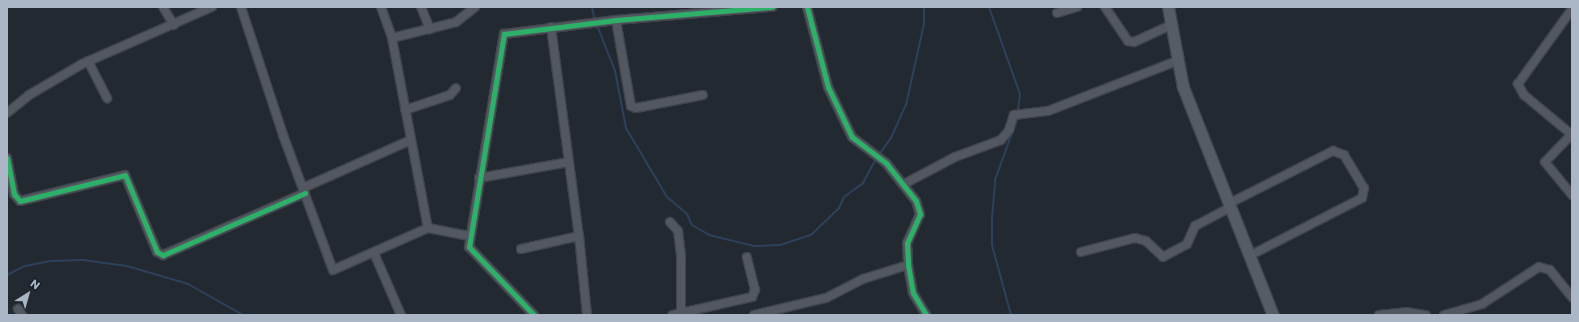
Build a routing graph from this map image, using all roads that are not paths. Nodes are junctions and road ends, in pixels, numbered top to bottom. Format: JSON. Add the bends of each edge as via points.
{"nodes":[{"id":1,"x":163,"y":7,"type":"edge"},
{"id":2,"x":212,"y":7,"type":"edge"},
{"id":3,"x":241,"y":7,"type":"edge"},
{"id":4,"x":381,"y":7,"type":"edge"},
{"id":5,"x":421,"y":7,"type":"edge"},
{"id":6,"x":475,"y":7,"type":"edge"},
{"id":7,"x":772,"y":7,"type":"edge"},
{"id":8,"x":807,"y":7,"type":"edge"},
{"id":9,"x":1077,"y":7,"type":"edge"},
{"id":10,"x":1105,"y":7,"type":"edge"},
{"id":11,"x":1168,"y":7,"type":"edge"},
{"id":12,"x":1572,"y":9,"type":"edge"},
{"id":13,"x":1057,"y":13,"type":"dead end"},
{"id":14,"x":616,"y":20,"type":"junction"},
{"id":15,"x":174,"y":25,"type":"junction"},
{"id":16,"x":1171,"y":25,"type":"junction"},
{"id":17,"x":551,"y":27,"type":"junction"},
{"id":18,"x":430,"y":29,"type":"junction"},
{"id":19,"x":392,"y":38,"type":"junction"},
{"id":20,"x":88,"y":61,"type":"junction"},
{"id":21,"x":1176,"y":61,"type":"junction"},
{"id":22,"x":456,"y":88,"type":"dead end"},
{"id":23,"x":703,"y":95,"type":"dead end"},
{"id":24,"x":107,"y":98,"type":"dead end"},
{"id":25,"x":405,"y":110,"type":"junction"},
{"id":26,"x":7,"y":113,"type":"edge"},
{"id":27,"x":1572,"y":134,"type":"edge"},
{"id":28,"x":411,"y":140,"type":"junction"},
{"id":29,"x":7,"y":160,"type":"edge"},
{"id":30,"x":569,"y":162,"type":"junction"},
{"id":31,"x":478,"y":178,"type":"junction"},
{"id":32,"x":904,"y":184,"type":"junction"},
{"id":33,"x":304,"y":190,"type":"junction"},
{"id":34,"x":1572,"y":195,"type":"edge"},
{"id":35,"x":1228,"y":206,"type":"junction"},
{"id":36,"x":670,"y":222,"type":"dead end"},
{"id":37,"x":428,"y":228,"type":"junction"},
{"id":38,"x":469,"y":236,"type":"junction"},
{"id":39,"x":579,"y":236,"type":"junction"},
{"id":40,"x":521,"y":249,"type":"dead end"},
{"id":41,"x":1081,"y":252,"type":"dead end"},
{"id":42,"x":374,"y":253,"type":"junction"},
{"id":43,"x":1249,"y":256,"type":"junction"},
{"id":44,"x":747,"y":257,"type":"dead end"},
{"id":45,"x":908,"y":265,"type":"junction"},
{"id":46,"x":1572,"y":297,"type":"edge"},
{"id":47,"x":681,"y":313,"type":"junction"},
{"id":48,"x":401,"y":315,"type":"edge"},
{"id":49,"x":534,"y":315,"type":"edge"},
{"id":50,"x":586,"y":315,"type":"edge"},
{"id":51,"x":672,"y":315,"type":"edge"},
{"id":52,"x":754,"y":315,"type":"edge"},
{"id":53,"x":926,"y":315,"type":"edge"},
{"id":54,"x":1273,"y":315,"type":"edge"},
{"id":55,"x":1379,"y":315,"type":"edge"},
{"id":56,"x":1426,"y":315,"type":"edge"},
{"id":57,"x":1444,"y":315,"type":"edge"}],
"edges":[{"from":1,"to":15,"type":"street"},
{"from":2,"to":15,"type":"street"},
{"from":3,"to":33,"type":"street"},
{"from":4,"to":19,"type":"street"},
{"from":5,"to":18,"type":"street"},
{"from":6,"to":18,"type":"street","via":[[456,22]]},
{"from":7,"to":14,"type":"street"},
{"from":8,"to":32,"type":"street","via":[[836,108],[855,141],[877,156]]},
{"from":9,"to":13,"type":"street"},
{"from":10,"to":16,"type":"street","via":[[1128,41],[1134,42]]},
{"from":11,"to":16,"type":"street"},
{"from":12,"to":27,"type":"street","via":[[1518,84],[1524,95]]},
{"from":14,"to":17,"type":"street"},
{"from":14,"to":23,"type":"street","via":[[616,32],[633,107]]},
{"from":15,"to":20,"type":"street"},
{"from":16,"to":21,"type":"street"},
{"from":17,"to":30,"type":"street"},
{"from":17,"to":31,"type":"street","via":[[504,34]]},
{"from":18,"to":19,"type":"street"},
{"from":19,"to":25,"type":"street"},
{"from":20,"to":24,"type":"street"},
{"from":20,"to":26,"type":"street","via":[[29,95]]},
{"from":21,"to":32,"type":"street","via":[[1048,110],[1014,115],[1009,130],[1001,140],[955,157]]},
{"from":21,"to":35,"type":"street","via":[[1200,135]]},
{"from":22,"to":25,"type":"street","via":[[450,96]]},
{"from":25,"to":28,"type":"street"},
{"from":27,"to":34,"type":"street","via":[[1545,162]]},
{"from":28,"to":33,"type":"street"},
{"from":28,"to":37,"type":"street"},
{"from":29,"to":33,"type":"street","via":[[14,194],[20,201],[125,175],[157,252],[163,255]]},
{"from":30,"to":31,"type":"street"},
{"from":30,"to":39,"type":"street"},
{"from":31,"to":38,"type":"street"},
{"from":32,"to":45,"type":"street","via":[[919,210],[907,243]]},
{"from":33,"to":42,"type":"street","via":[[333,270]]},
{"from":35,"to":41,"type":"street","via":[[1195,226],[1187,244],[1163,257],[1146,241],[1135,238]]},
{"from":35,"to":43,"type":"street"},
{"from":35,"to":43,"type":"street","via":[[1333,151],[1344,155],[1364,188],[1362,198]]},
{"from":36,"to":47,"type":"street","via":[[678,231],[680,242]]},
{"from":37,"to":38,"type":"street"},
{"from":37,"to":42,"type":"street"},
{"from":38,"to":49,"type":"street","via":[[471,252]]},
{"from":39,"to":40,"type":"street"},
{"from":39,"to":50,"type":"street"},
{"from":42,"to":48,"type":"street"},
{"from":43,"to":54,"type":"street"},
{"from":44,"to":47,"type":"street","via":[[755,290],[752,297]]},
{"from":45,"to":52,"type":"street","via":[[863,279],[826,298]]},
{"from":45,"to":53,"type":"street","via":[[913,293]]},
{"from":46,"to":57,"type":"street","via":[[1550,270],[1539,267],[1482,304]]},
{"from":47,"to":51,"type":"street"},
{"from":55,"to":56,"type":"street","via":[[1406,312]]}]}
